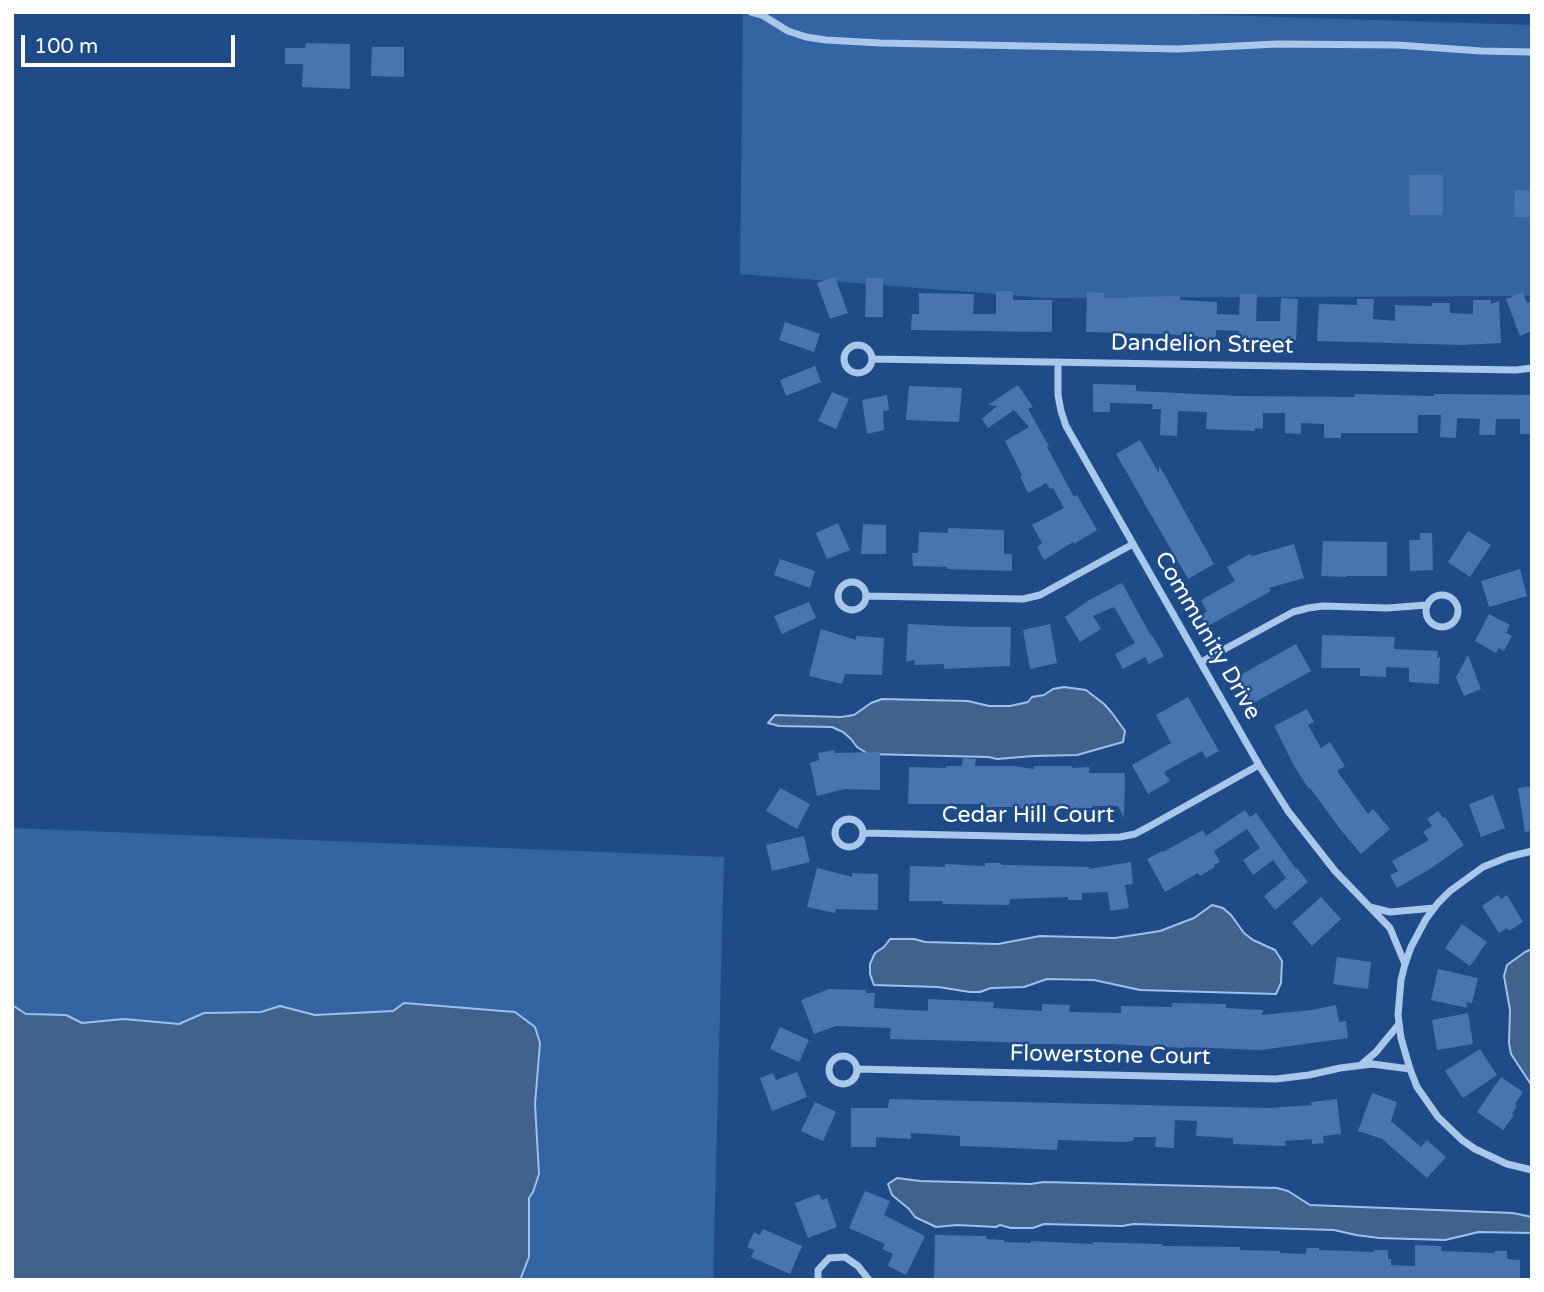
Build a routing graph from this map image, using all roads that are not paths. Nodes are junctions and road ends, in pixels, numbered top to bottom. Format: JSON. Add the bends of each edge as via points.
{"nodes":[{"id":1,"x":751,"y":12,"type":"edge"},
{"id":2,"x":763,"y":13,"type":"edge"},
{"id":3,"x":1532,"y":52,"type":"edge"},
{"id":4,"x":872,"y":359,"type":"dead end"},
{"id":5,"x":1058,"y":362,"type":"junction"},
{"id":6,"x":1532,"y":368,"type":"edge"},
{"id":7,"x":1133,"y":544,"type":"junction"},
{"id":8,"x":866,"y":596,"type":"junction"},
{"id":9,"x":1427,"y":605,"type":"junction"},
{"id":10,"x":1201,"y":662,"type":"junction"},
{"id":11,"x":1259,"y":765,"type":"junction"},
{"id":12,"x":864,"y":833,"type":"junction"},
{"id":13,"x":1532,"y":851,"type":"edge"},
{"id":14,"x":1369,"y":906,"type":"junction"},
{"id":15,"x":1434,"y":908,"type":"junction"},
{"id":16,"x":1405,"y":964,"type":"junction"},
{"id":17,"x":1399,"y":1024,"type":"junction"},
{"id":18,"x":1361,"y":1065,"type":"junction"},
{"id":19,"x":857,"y":1069,"type":"junction"},
{"id":20,"x":1409,"y":1069,"type":"junction"},
{"id":21,"x":1532,"y":1170,"type":"edge"},
{"id":22,"x":818,"y":1280,"type":"edge"},
{"id":23,"x":869,"y":1280,"type":"edge"}],
"edges":[{"from":1,"to":2,"type":"street"},
{"from":2,"to":3,"type":"street","via":[[788,31],[806,37],[880,43],[1177,48],[1397,45]]},
{"from":4,"to":5,"type":"street","name":"Dandelion Street"},
{"from":5,"to":6,"type":"street","name":"Dandelion Street"},
{"from":5,"to":7,"type":"street","name":"Community Drive","via":[[1058,395],[1066,426]]},
{"from":7,"to":8,"type":"street","via":[[1040,595],[1023,599]]},
{"from":7,"to":10,"type":"street","name":"Community Drive"},
{"from":8,"to":8,"type":"street","via":[[862,586],[853,582],[842,585],[837,595],[841,606],[851,611],[862,606]]},
{"from":9,"to":9,"type":"street","via":[[1436,596],[1446,595],[1455,602],[1455,619],[1437,626],[1429,620]]},
{"from":9,"to":10,"type":"street","via":[[1308,607]]},
{"from":10,"to":11,"type":"street","name":"Community Drive"},
{"from":11,"to":12,"type":"street","name":"Cedar Hill Court","via":[[1135,834],[1120,837]]},
{"from":11,"to":14,"type":"street","name":"Community Drive","via":[[1288,811]]},
{"from":12,"to":12,"type":"street","name":"Cedar Hill Court","via":[[859,823],[849,818],[839,823],[835,832],[837,842],[847,848],[860,844]]},
{"from":13,"to":15,"type":"street","via":[[1483,867]]},
{"from":14,"to":15,"type":"street","via":[[1390,912]]},
{"from":14,"to":16,"type":"street","name":"Community Drive","via":[[1390,928]]},
{"from":15,"to":16,"type":"street"},
{"from":16,"to":17,"type":"street"},
{"from":17,"to":18,"type":"street"},
{"from":17,"to":20,"type":"street"},
{"from":18,"to":19,"type":"street","name":"Flowerstone Court","via":[[1276,1079]]},
{"from":18,"to":20,"type":"street","name":"Flowerstone Court"},
{"from":19,"to":19,"type":"street","name":"Flowerstone Court","via":[[853,1059],[843,1056],[834,1060],[830,1073],[835,1082],[846,1084]]},
{"from":20,"to":21,"type":"street","via":[[1427,1103],[1462,1140],[1490,1157]]},
{"from":22,"to":23,"type":"street","via":[[818,1270],[829,1258],[845,1257]]}]}
